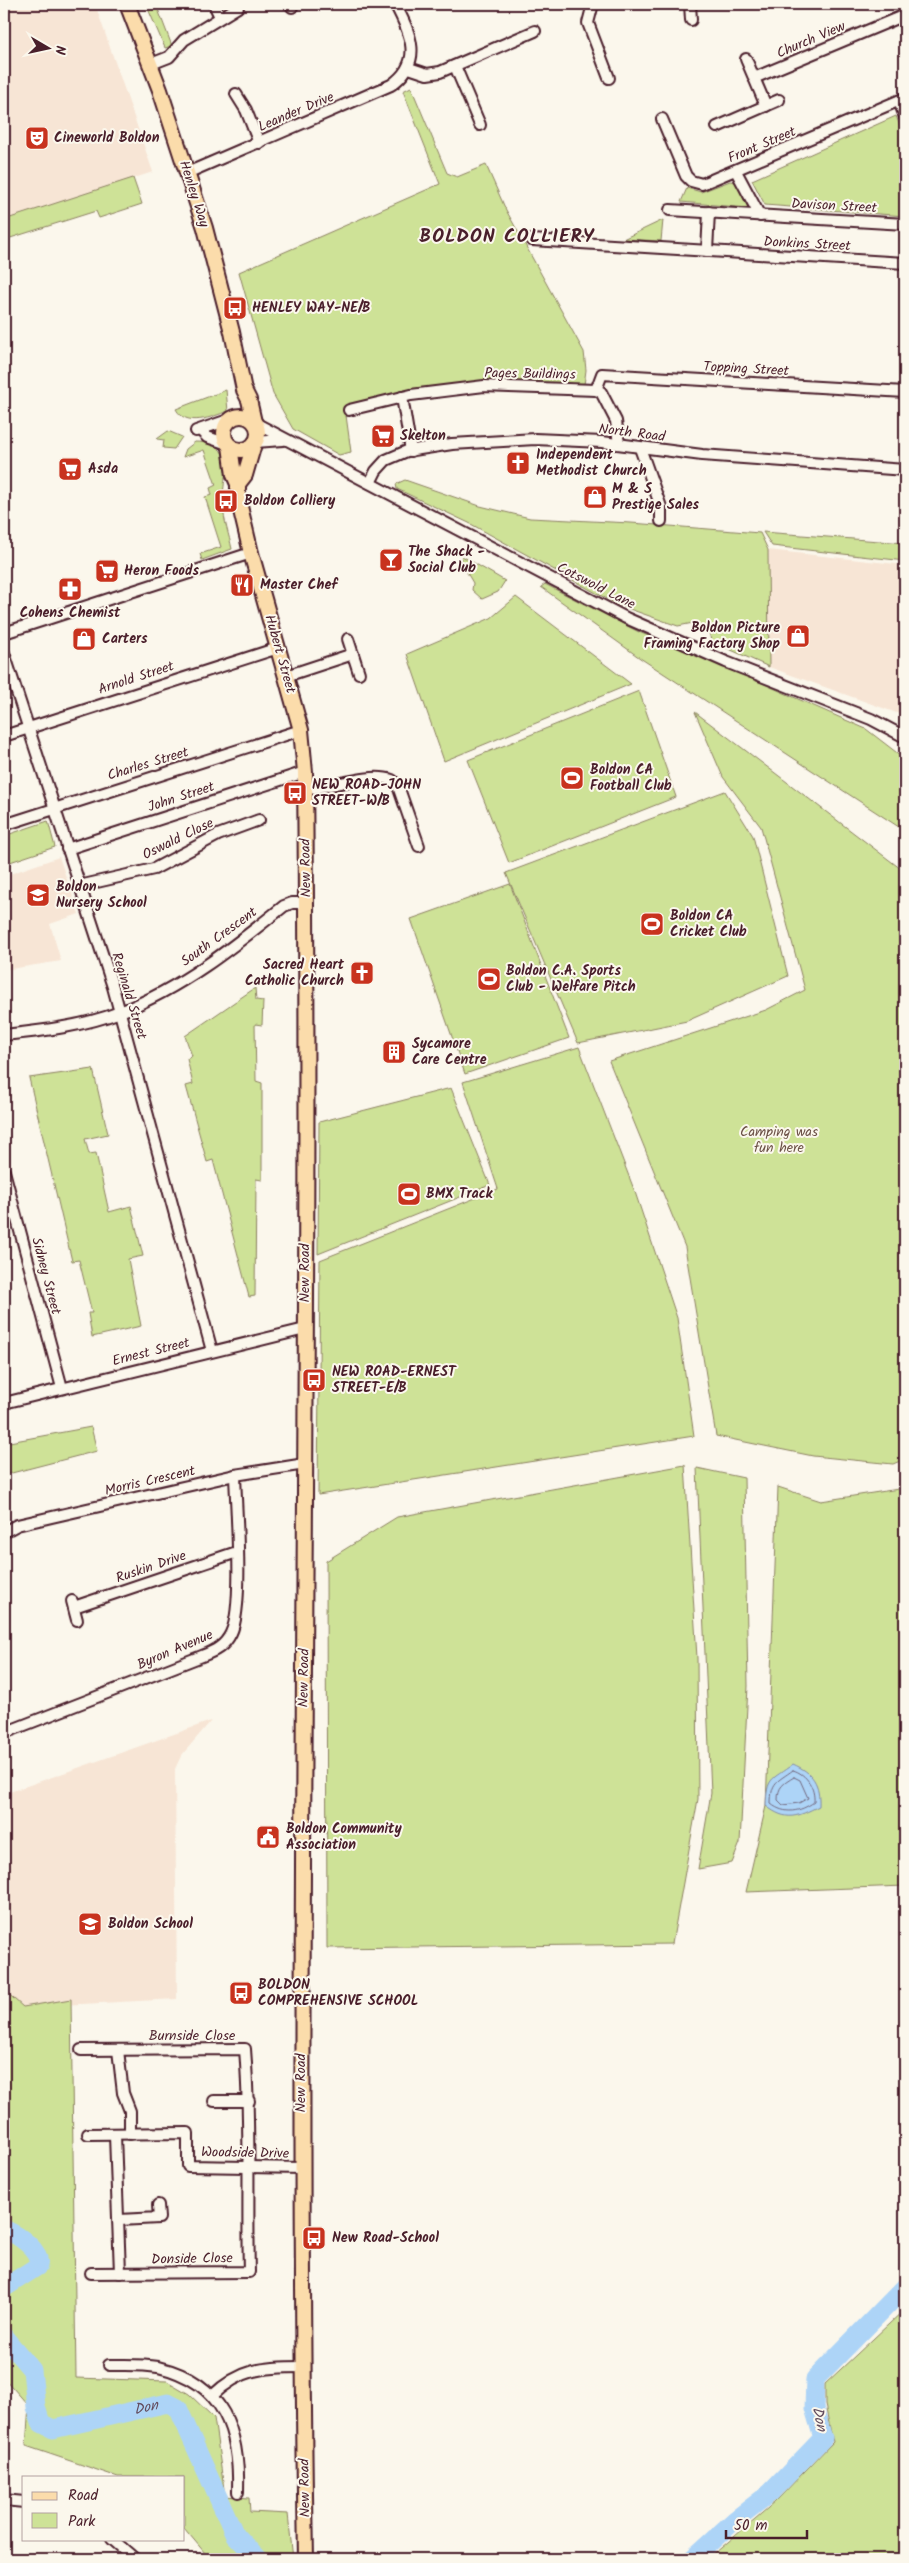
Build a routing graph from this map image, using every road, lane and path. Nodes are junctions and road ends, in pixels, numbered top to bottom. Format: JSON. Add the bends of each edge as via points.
{"nodes":[{"id":1,"x":127,"y":4,"type":"edge"},
{"id":2,"x":214,"y":4,"type":"edge"},
{"id":3,"x":395,"y":4,"type":"edge"},
{"id":4,"x":592,"y":4,"type":"edge"},
{"id":5,"x":690,"y":4,"type":"edge"},
{"id":6,"x":238,"y":7,"type":"dead end"},
{"id":7,"x":905,"y":15,"type":"edge"},
{"id":8,"x":220,"y":17,"type":"junction"},
{"id":9,"x":691,"y":20,"type":"dead end"},
{"id":10,"x":535,"y":31,"type":"dead end"},
{"id":11,"x":746,"y":58,"type":"dead end"},
{"id":12,"x":151,"y":64,"type":"junction"},
{"id":13,"x":455,"y":66,"type":"junction"},
{"id":14,"x":410,"y":68,"type":"junction"},
{"id":15,"x":609,"y":78,"type":"dead end"},
{"id":16,"x":754,"y":78,"type":"junction"},
{"id":17,"x":236,"y":94,"type":"dead end"},
{"id":18,"x":779,"y":100,"type":"dead end"},
{"id":19,"x":902,"y":100,"type":"edge"},
{"id":20,"x":766,"y":106,"type":"junction"},
{"id":21,"x":905,"y":117,"type":"edge"},
{"id":22,"x":662,"y":119,"type":"dead end"},
{"id":23,"x":480,"y":125,"type":"dead end"},
{"id":24,"x":717,"y":127,"type":"dead end"},
{"id":25,"x":259,"y":143,"type":"junction"},
{"id":26,"x":736,"y":171,"type":"junction"},
{"id":27,"x":187,"y":173,"type":"junction"},
{"id":28,"x":670,"y":210,"type":"dead end"},
{"id":29,"x":709,"y":212,"type":"junction"},
{"id":30,"x":760,"y":216,"type":"junction"},
{"id":31,"x":905,"y":224,"type":"edge"},
{"id":32,"x":532,"y":240,"type":"dead end"},
{"id":33,"x":707,"y":251,"type":"junction"},
{"id":34,"x":905,"y":263,"type":"edge"},
{"id":35,"x":244,"y":390,"type":"junction"},
{"id":36,"x":596,"y":390,"type":"junction"},
{"id":37,"x":905,"y":392,"type":"edge"},
{"id":38,"x":402,"y":397,"type":"junction"},
{"id":39,"x":350,"y":410,"type":"dead end"},
{"id":40,"x":233,"y":418,"type":"junction"},
{"id":41,"x":254,"y":423,"type":"junction"},
{"id":42,"x":283,"y":440,"type":"junction"},
{"id":43,"x":254,"y":443,"type":"junction"},
{"id":44,"x":619,"y":444,"type":"junction"},
{"id":45,"x":229,"y":445,"type":"junction"},
{"id":46,"x":640,"y":448,"type":"junction"},
{"id":47,"x":410,"y":450,"type":"junction"},
{"id":48,"x":905,"y":470,"type":"edge"},
{"id":49,"x":370,"y":483,"type":"junction"},
{"id":50,"x":238,"y":484,"type":"junction"},
{"id":51,"x":661,"y":521,"type":"dead end"},
{"id":52,"x":251,"y":553,"type":"junction"},
{"id":53,"x":4,"y":633,"type":"edge"},
{"id":54,"x":348,"y":639,"type":"dead end"},
{"id":55,"x":278,"y":648,"type":"junction"},
{"id":56,"x":4,"y":653,"type":"edge"},
{"id":57,"x":353,"y":654,"type":"junction"},
{"id":58,"x":359,"y":673,"type":"dead end"},
{"id":59,"x":286,"y":676,"type":"junction"},
{"id":60,"x":28,"y":727,"type":"junction"},
{"id":61,"x":301,"y":730,"type":"junction"},
{"id":62,"x":4,"y":736,"type":"edge"},
{"id":63,"x":905,"y":737,"type":"edge"},
{"id":64,"x":305,"y":772,"type":"junction"},
{"id":65,"x":305,"y":793,"type":"junction"},
{"id":66,"x":54,"y":808,"type":"junction"},
{"id":67,"x":259,"y":820,"type":"dead end"},
{"id":68,"x":4,"y":825,"type":"edge"},
{"id":69,"x":419,"y":846,"type":"dead end"},
{"id":70,"x":67,"y":849,"type":"junction"},
{"id":71,"x":79,"y":886,"type":"junction"},
{"id":72,"x":306,"y":903,"type":"junction"},
{"id":73,"x":120,"y":1012,"type":"junction"},
{"id":74,"x":4,"y":1035,"type":"edge"},
{"id":75,"x":4,"y":1171,"type":"edge"},
{"id":76,"x":305,"y":1329,"type":"junction"},
{"id":77,"x":212,"y":1351,"type":"junction"},
{"id":78,"x":62,"y":1388,"type":"junction"},
{"id":79,"x":4,"y":1403,"type":"edge"},
{"id":80,"x":305,"y":1464,"type":"junction"},
{"id":81,"x":235,"y":1475,"type":"junction"},
{"id":82,"x":4,"y":1532,"type":"edge"},
{"id":83,"x":237,"y":1552,"type":"junction"},
{"id":84,"x":77,"y":1620,"type":"dead end"},
{"id":85,"x":4,"y":1733,"type":"edge"},
{"id":86,"x":81,"y":2050,"type":"dead end"},
{"id":87,"x":118,"y":2050,"type":"junction"},
{"id":88,"x":214,"y":2101,"type":"dead end"},
{"id":89,"x":249,"y":2101,"type":"junction"},
{"id":90,"x":88,"y":2134,"type":"dead end"},
{"id":91,"x":130,"y":2134,"type":"junction"},
{"id":92,"x":115,"y":2135,"type":"junction"},
{"id":93,"x":249,"y":2167,"type":"junction"},
{"id":94,"x":302,"y":2168,"type":"junction"},
{"id":95,"x":158,"y":2204,"type":"dead end"},
{"id":96,"x":119,"y":2220,"type":"junction"},
{"id":97,"x":91,"y":2273,"type":"dead end"},
{"id":98,"x":120,"y":2273,"type":"junction"},
{"id":99,"x":109,"y":2365,"type":"dead end"},
{"id":100,"x":303,"y":2367,"type":"junction"},
{"id":101,"x":212,"y":2396,"type":"junction"},
{"id":102,"x":238,"y":2492,"type":"dead end"},
{"id":103,"x":4,"y":2500,"type":"edge"},
{"id":104,"x":22,"y":2502,"type":"edge"},
{"id":105,"x":113,"y":2540,"type":"edge"},
{"id":106,"x":136,"y":2559,"type":"edge"},
{"id":107,"x":306,"y":2559,"type":"edge"}],
"edges":[{"from":1,"to":12,"type":"main road","name":"Henley Way"},
{"from":2,"to":8,"type":"street"},
{"from":3,"to":14,"type":"street","via":[[405,24],[411,49]]},
{"from":4,"to":15,"type":"street","via":[[588,23]]},
{"from":5,"to":9,"type":"street"},
{"from":6,"to":8,"type":"street"},
{"from":7,"to":16,"type":"street","name":"Church View"},
{"from":8,"to":12,"type":"street","via":[[184,40],[173,54]]},
{"from":10,"to":13,"type":"street"},
{"from":11,"to":16,"type":"street"},
{"from":12,"to":27,"type":"main road","name":"Henley Way"},
{"from":13,"to":14,"type":"street","via":[[433,74]]},
{"from":13,"to":23,"type":"street"},
{"from":14,"to":25,"type":"street","name":"Leander Drive","via":[[391,85]]},
{"from":16,"to":20,"type":"street"},
{"from":17,"to":25,"type":"street"},
{"from":18,"to":20,"type":"street"},
{"from":19,"to":21,"type":"street"},
{"from":19,"to":26,"type":"street","name":"Front Street"},
{"from":20,"to":24,"type":"street"},
{"from":22,"to":26,"type":"street","name":"Front Street","via":[[691,181],[708,184]]},
{"from":25,"to":27,"type":"street","name":"Leander Drive"},
{"from":26,"to":30,"type":"street"},
{"from":27,"to":35,"type":"main road","name":"Henley Way","via":[[205,228]]},
{"from":28,"to":29,"type":"street","name":"Davison Street"},
{"from":29,"to":30,"type":"street","name":"Davison Street"},
{"from":29,"to":33,"type":"street"},
{"from":30,"to":31,"type":"street","name":"Davison Street"},
{"from":32,"to":33,"type":"street","name":"Donkins Street"},
{"from":33,"to":34,"type":"street","name":"Donkins Street"},
{"from":35,"to":40,"type":"main road"},
{"from":35,"to":41,"type":"main road","name":"Henley Way","via":[[250,400]]},
{"from":36,"to":37,"type":"street","name":"Topping Street","via":[[602,374]]},
{"from":36,"to":38,"type":"street","name":"Pages Buildings","via":[[484,386]]},
{"from":36,"to":44,"type":"street","via":[[601,392],[616,421]]},
{"from":38,"to":39,"type":"street","name":"Pages Buildings"},
{"from":38,"to":47,"type":"street"},
{"from":40,"to":41,"type":"main road","via":[[245,417]]},
{"from":40,"to":45,"type":"main road","via":[[225,428],[225,439]]},
{"from":40,"to":45,"type":"street","via":[[199,431]]},
{"from":41,"to":42,"type":"street","name":"Cotswold Lane","via":[[277,433]]},
{"from":41,"to":43,"type":"main road","via":[[258,433]]},
{"from":42,"to":43,"type":"street","name":"Cotswold Lane"},
{"from":42,"to":49,"type":"street","name":"Cotswold Lane","via":[[309,450]]},
{"from":43,"to":45,"type":"main road","via":[[245,450]]},
{"from":43,"to":50,"type":"main road","via":[[245,475]]},
{"from":44,"to":46,"type":"street","name":"North Road"},
{"from":44,"to":47,"type":"street","name":"North Road","via":[[535,439]]},
{"from":45,"to":50,"type":"main road","name":"Hubert Street"},
{"from":46,"to":48,"type":"street","name":"North Road"},
{"from":46,"to":51,"type":"street","via":[[660,507]]},
{"from":47,"to":49,"type":"street","name":"North Road","via":[[386,460]]},
{"from":49,"to":63,"type":"street","name":"Cotswold Lane","via":[[626,618],[735,666],[871,719]]},
{"from":50,"to":52,"type":"main road","name":"Hubert Street","via":[[238,498]]},
{"from":52,"to":53,"type":"street"},
{"from":52,"to":55,"type":"main road","name":"Hubert Street"},
{"from":54,"to":57,"type":"street"},
{"from":55,"to":59,"type":"main road","name":"Hubert Street"},
{"from":55,"to":60,"type":"street","name":"Arnold Street"},
{"from":56,"to":60,"type":"street","name":"Reginald Street"},
{"from":57,"to":58,"type":"street"},
{"from":57,"to":59,"type":"street"},
{"from":59,"to":61,"type":"main road","name":"Hubert Street"},
{"from":60,"to":62,"type":"street","name":"Arnold Street"},
{"from":60,"to":66,"type":"street","name":"Reginald Street"},
{"from":61,"to":64,"type":"main road","name":"Hubert Street"},
{"from":61,"to":66,"type":"street","name":"Charles Street"},
{"from":64,"to":65,"type":"main road","name":"Hubert Street"},
{"from":64,"to":70,"type":"street","name":"John Street"},
{"from":65,"to":69,"type":"street","via":[[375,777],[392,780],[398,786]]},
{"from":65,"to":72,"type":"main road","name":"New Road"},
{"from":66,"to":68,"type":"street","name":"Charles Street"},
{"from":66,"to":70,"type":"street","name":"Reginald Street"},
{"from":67,"to":71,"type":"street","name":"Oswald Close","via":[[218,835],[154,869]]},
{"from":70,"to":71,"type":"street","name":"Reginald Street"},
{"from":71,"to":73,"type":"street","name":"Reginald Street"},
{"from":72,"to":73,"type":"street","name":"South Crescent","via":[[284,906],[203,969]]},
{"from":72,"to":76,"type":"main road","name":"New Road"},
{"from":73,"to":74,"type":"street","name":"South Crescent","via":[[70,1025]]},
{"from":73,"to":77,"type":"street","name":"Reginald Street"},
{"from":75,"to":78,"type":"street","name":"Sidney Street"},
{"from":76,"to":77,"type":"street","name":"Ernest Street"},
{"from":76,"to":80,"type":"main road","name":"New Road"},
{"from":77,"to":78,"type":"street","name":"Ernest Street"},
{"from":78,"to":79,"type":"street","name":"Ernest Street"},
{"from":80,"to":81,"type":"street","name":"Morris Crescent"},
{"from":80,"to":94,"type":"main road","name":"New Road"},
{"from":81,"to":82,"type":"street","name":"Morris Crescent","via":[[17,1525]]},
{"from":81,"to":83,"type":"street","name":"Byron Avenue"},
{"from":83,"to":84,"type":"street","name":"Ruskin Drive","via":[[73,1604]]},
{"from":83,"to":85,"type":"street","name":"Byron Avenue","via":[[236,1620],[226,1642],[216,1651]]},
{"from":86,"to":87,"type":"street","name":"Burnside Close"},
{"from":87,"to":89,"type":"street","name":"Burnside Close","via":[[245,2049]]},
{"from":87,"to":91,"type":"street","via":[[123,2093],[130,2111]]},
{"from":88,"to":89,"type":"street"},
{"from":89,"to":93,"type":"street","name":"Burnside Close"},
{"from":90,"to":92,"type":"street","name":"Woodside Drive"},
{"from":91,"to":92,"type":"street","name":"Woodside Drive"},
{"from":91,"to":93,"type":"street","name":"Woodside Drive","via":[[188,2133],[188,2166]]},
{"from":92,"to":96,"type":"street"},
{"from":93,"to":94,"type":"street","name":"Woodside Drive"},
{"from":93,"to":98,"type":"street","name":"Donside Close","via":[[249,2272]]},
{"from":94,"to":100,"type":"main road","name":"New Road"},
{"from":95,"to":96,"type":"street","via":[[159,2218]]},
{"from":96,"to":98,"type":"street"},
{"from":97,"to":98,"type":"street","name":"Donside Close"},
{"from":99,"to":101,"type":"street","via":[[158,2367],[186,2378]]},
{"from":100,"to":101,"type":"street","via":[[252,2370],[225,2383]]},
{"from":100,"to":107,"type":"main road","name":"New Road"},
{"from":101,"to":102,"type":"street","via":[[227,2418],[237,2444]]},
{"from":103,"to":104,"type":"street"},
{"from":105,"to":106,"type":"street"}]}
